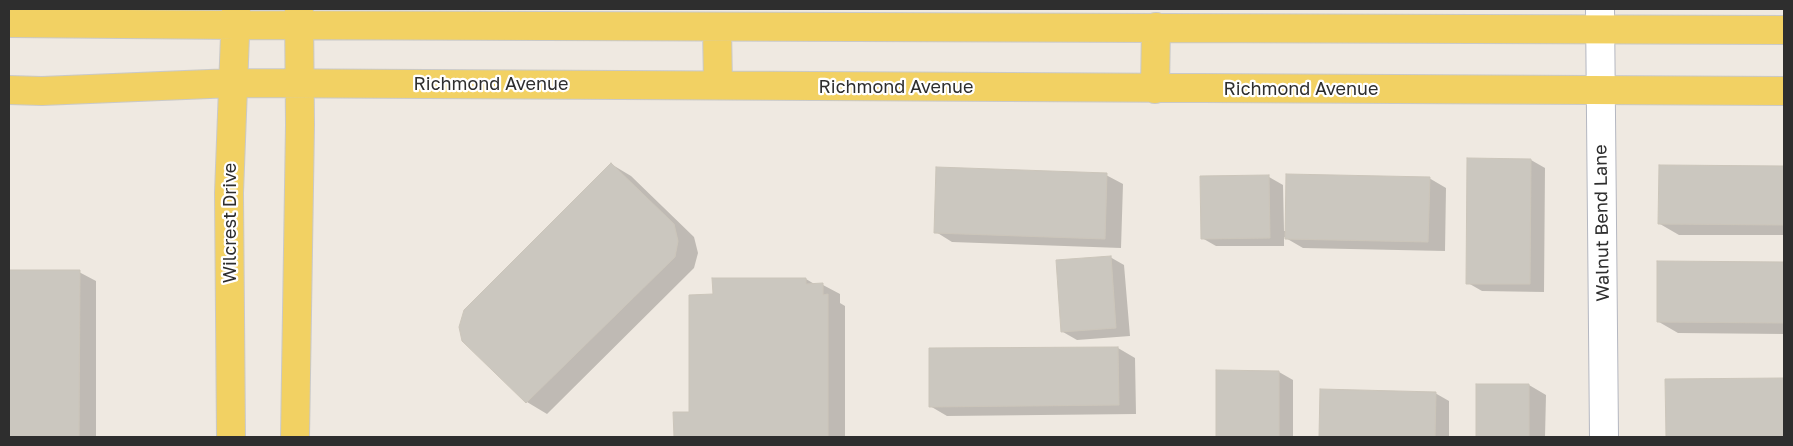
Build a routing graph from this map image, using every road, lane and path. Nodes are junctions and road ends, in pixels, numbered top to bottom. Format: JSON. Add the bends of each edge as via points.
{"nodes":[{"id":1,"x":236,"y":17,"type":"edge"},
{"id":2,"x":299,"y":17,"type":"edge"},
{"id":3,"x":451,"y":17,"type":"edge"},
{"id":4,"x":717,"y":18,"type":"edge"},
{"id":5,"x":1601,"y":19,"type":"edge"},
{"id":6,"x":9,"y":23,"type":"edge"},
{"id":7,"x":1156,"y":27,"type":"junction"},
{"id":8,"x":1784,"y":30,"type":"edge"},
{"id":9,"x":233,"y":83,"type":"junction"},
{"id":10,"x":300,"y":83,"type":"junction"},
{"id":11,"x":718,"y":85,"type":"junction"},
{"id":12,"x":1155,"y":88,"type":"junction"},
{"id":13,"x":9,"y":90,"type":"edge"},
{"id":14,"x":1601,"y":90,"type":"junction"},
{"id":15,"x":1784,"y":91,"type":"edge"},
{"id":16,"x":231,"y":437,"type":"edge"},
{"id":17,"x":295,"y":437,"type":"edge"},
{"id":18,"x":1604,"y":437,"type":"edge"}],
"edges":[{"from":1,"to":2,"type":"main road"},
{"from":1,"to":6,"type":"main road"},
{"from":1,"to":9,"type":"main road","name":"Wilcrest Drive"},
{"from":2,"to":3,"type":"main road"},
{"from":2,"to":10,"type":"main road"},
{"from":3,"to":4,"type":"main road"},
{"from":4,"to":7,"type":"main road"},
{"from":4,"to":11,"type":"main road"},
{"from":5,"to":7,"type":"main road"},
{"from":5,"to":8,"type":"main road"},
{"from":5,"to":14,"type":"street","name":"Walnut Bend Lane"},
{"from":7,"to":12,"type":"main road"},
{"from":9,"to":10,"type":"main road","name":"Richmond Avenue"},
{"from":9,"to":13,"type":"main road","name":"Richmond Avenue"},
{"from":9,"to":16,"type":"main road","name":"Wilcrest Drive","via":[[229,193]]},
{"from":10,"to":11,"type":"main road","name":"Richmond Avenue"},
{"from":10,"to":17,"type":"main road"},
{"from":11,"to":12,"type":"main road","name":"Richmond Avenue"},
{"from":12,"to":14,"type":"main road","name":"Richmond Avenue"},
{"from":14,"to":15,"type":"main road","name":"Richmond Avenue"},
{"from":14,"to":18,"type":"street","name":"Walnut Bend Lane"}]}
